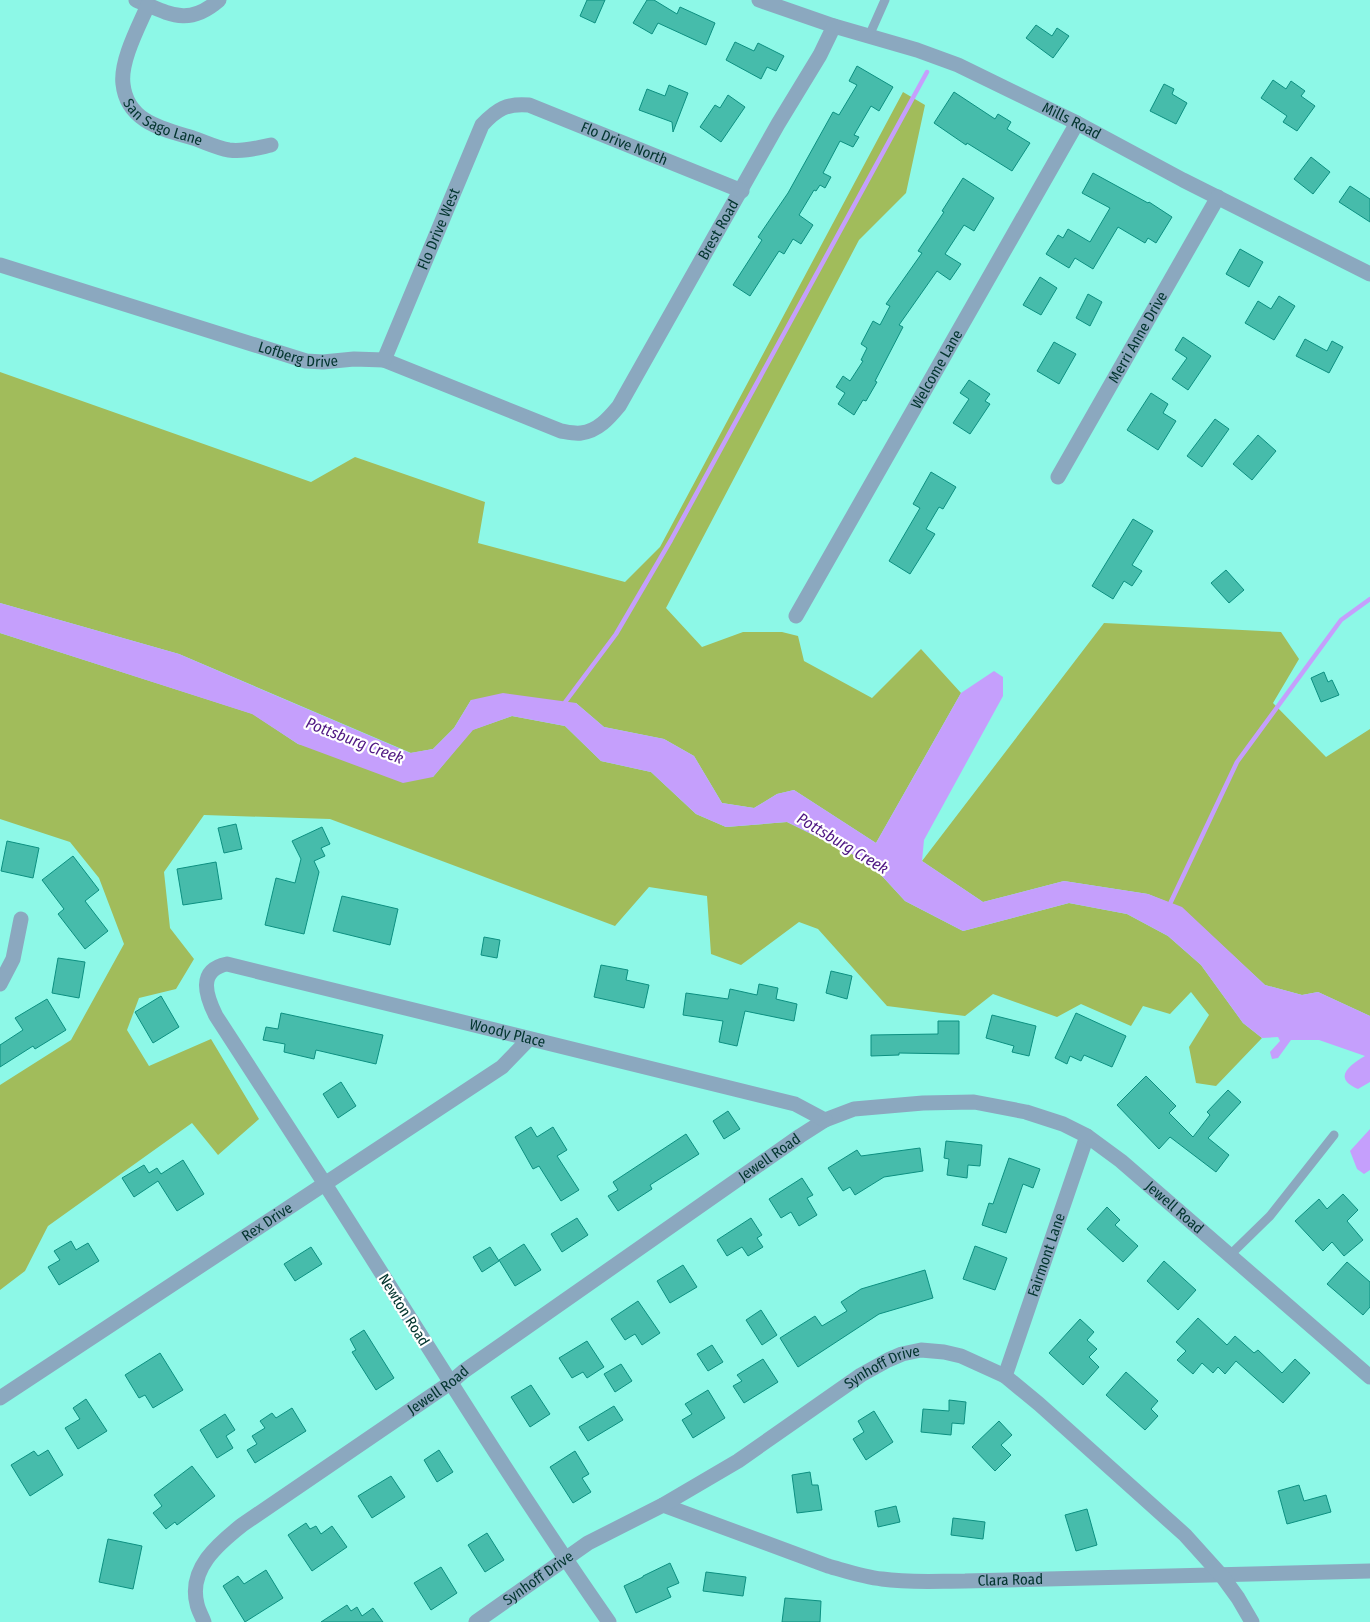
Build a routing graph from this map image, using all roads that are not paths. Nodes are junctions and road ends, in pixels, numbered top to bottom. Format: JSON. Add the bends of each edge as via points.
{"nodes":[{"id":1,"x":219,"y":0,"type":"edge"},
{"id":2,"x":760,"y":0,"type":"edge"},
{"id":3,"x":885,"y":0,"type":"edge"},
{"id":4,"x":142,"y":2,"type":"edge"},
{"id":5,"x":834,"y":26,"type":"junction"},
{"id":6,"x":869,"y":36,"type":"junction"},
{"id":7,"x":505,"y":107,"type":"joint"},
{"id":8,"x":1077,"y":123,"type":"junction"},
{"id":9,"x":271,"y":145,"type":"dead end"},
{"id":10,"x":742,"y":191,"type":"junction"},
{"id":11,"x":1218,"y":197,"type":"junction"},
{"id":12,"x":0,"y":265,"type":"edge"},
{"id":13,"x":1370,"y":274,"type":"edge"},
{"id":14,"x":384,"y":360,"type":"junction"},
{"id":15,"x":596,"y":428,"type":"joint"},
{"id":16,"x":1058,"y":477,"type":"dead end"},
{"id":17,"x":796,"y":616,"type":"dead end"},
{"id":18,"x":21,"y":920,"type":"dead end"},
{"id":19,"x":0,"y":984,"type":"edge"},
{"id":20,"x":207,"y":993,"type":"joint"},
{"id":21,"x":528,"y":1039,"type":"junction"},
{"id":22,"x":825,"y":1120,"type":"junction"},
{"id":23,"x":1334,"y":1135,"type":"dead end"},
{"id":24,"x":1086,"y":1136,"type":"junction"},
{"id":25,"x":325,"y":1184,"type":"junction"},
{"id":26,"x":1230,"y":1255,"type":"junction"},
{"id":27,"x":1005,"y":1376,"type":"junction"},
{"id":28,"x":1370,"y":1377,"type":"edge"},
{"id":29,"x":450,"y":1383,"type":"junction"},
{"id":30,"x":0,"y":1398,"type":"edge"},
{"id":31,"x":663,"y":1505,"type":"junction"},
{"id":32,"x":565,"y":1559,"type":"junction"},
{"id":33,"x":1370,"y":1571,"type":"edge"},
{"id":34,"x":1222,"y":1576,"type":"junction"},
{"id":35,"x":204,"y":1622,"type":"edge"},
{"id":36,"x":476,"y":1622,"type":"edge"},
{"id":37,"x":609,"y":1622,"type":"edge"},
{"id":38,"x":1252,"y":1622,"type":"edge"}],
"edges":[{"from":1,"to":4,"type":"street","via":[[201,13],[188,16],[176,15]]},
{"from":2,"to":5,"type":"street","name":"Mills Road"},
{"from":3,"to":6,"type":"lane"},
{"from":4,"to":9,"type":"street","name":"San Sago Lane","via":[[123,67],[122,85],[137,114],[151,125],[229,150]]},
{"from":5,"to":6,"type":"street","name":"Mills Road"},
{"from":5,"to":10,"type":"street","name":"Brest Road"},
{"from":6,"to":8,"type":"street","name":"Mills Road","via":[[958,65]]},
{"from":7,"to":10,"type":"street","name":"Flo Drive North","via":[[529,105]]},
{"from":7,"to":14,"type":"street","name":"Flo Drive West","via":[[493,113],[482,125]]},
{"from":8,"to":11,"type":"street","name":"Mills Road"},
{"from":8,"to":17,"type":"street","name":"Welcome Lane"},
{"from":10,"to":15,"type":"street","name":"Brest Road","via":[[619,406]]},
{"from":11,"to":13,"type":"street","name":"Mills Road"},
{"from":11,"to":16,"type":"street","name":"Merri Anne Drive"},
{"from":12,"to":14,"type":"street","name":"Lofberg Drive","via":[[306,361]]},
{"from":14,"to":15,"type":"street","name":"Lofberg Drive","via":[[561,431],[581,433]]},
{"from":18,"to":19,"type":"street","via":[[13,959]]},
{"from":20,"to":21,"type":"street","name":"Woody Place","via":[[211,971],[227,964]]},
{"from":20,"to":25,"type":"street","name":"Newton Road","via":[[216,1016]]},
{"from":21,"to":22,"type":"street","name":"Woody Place","via":[[795,1104]]},
{"from":21,"to":25,"type":"street","name":"Rex Drive","via":[[502,1067]]},
{"from":22,"to":24,"type":"street","name":"Jewell Road","via":[[854,1109],[974,1102],[1026,1112],[1063,1124]]},
{"from":22,"to":29,"type":"street","name":"Jewell Road"},
{"from":23,"to":26,"type":"lane","via":[[1270,1216]]},
{"from":24,"to":26,"type":"street","name":"Jewell Road","via":[[1121,1161]]},
{"from":24,"to":27,"type":"street","name":"Fairmont Lane"},
{"from":25,"to":29,"type":"street","name":"Newton Road"},
{"from":25,"to":30,"type":"street","name":"Rex Drive"},
{"from":26,"to":28,"type":"street","name":"Jewell Road"},
{"from":27,"to":31,"type":"street","name":"Synhoff Drive","via":[[961,1356],[944,1352],[921,1350],[902,1354],[861,1376],[738,1461]]},
{"from":27,"to":34,"type":"street","name":"Synhoff Drive","via":[[1185,1534]]},
{"from":29,"to":32,"type":"street","name":"Newton Road"},
{"from":29,"to":35,"type":"street","name":"Jewell Road","via":[[242,1524],[218,1545],[204,1562],[195,1590]]},
{"from":31,"to":32,"type":"street","name":"Synhoff Drive","via":[[588,1543]]},
{"from":31,"to":34,"type":"street","name":"Clara Road","via":[[828,1566],[882,1579],[965,1581]]},
{"from":32,"to":36,"type":"street","name":"Synhoff Drive"},
{"from":32,"to":37,"type":"street","name":"Newton Road"},
{"from":33,"to":34,"type":"street","name":"Clara Road"},
{"from":34,"to":38,"type":"street","name":"Synhoff Drive"}]}
